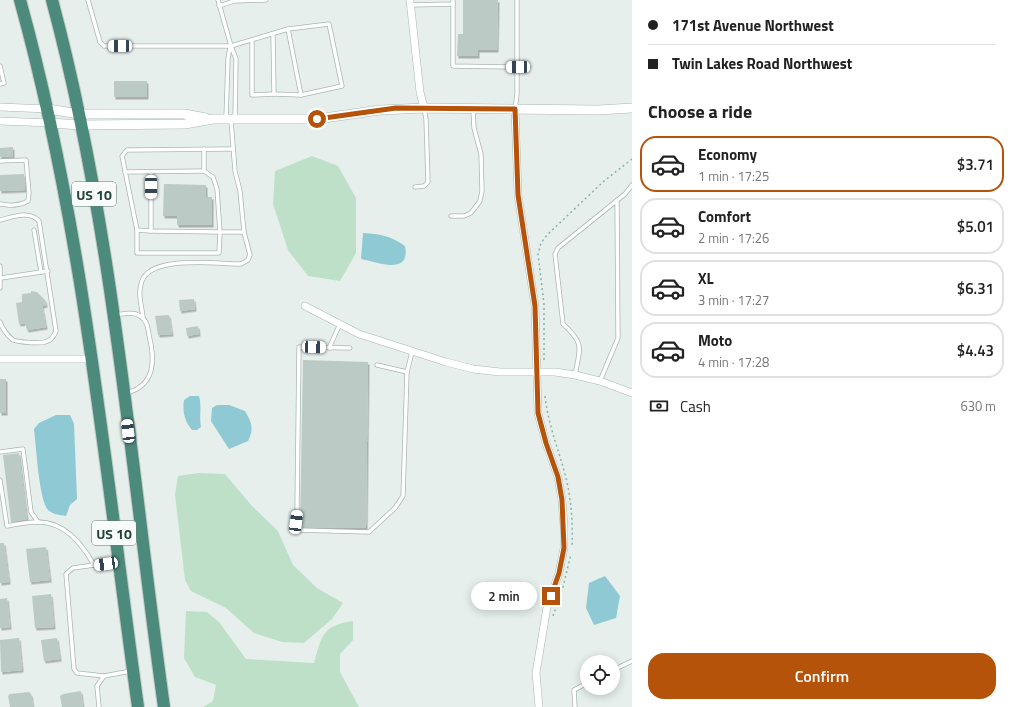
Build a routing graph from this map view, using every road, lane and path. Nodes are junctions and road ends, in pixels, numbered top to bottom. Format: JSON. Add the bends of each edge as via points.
{"nodes":[{"id":1,"x":20,"y":0,"type":"edge"},
{"id":2,"x":52,"y":0,"type":"edge"},
{"id":3,"x":88,"y":0,"type":"edge"},
{"id":4,"x":218,"y":0,"type":"edge"},
{"id":5,"x":266,"y":0,"type":"edge"},
{"id":6,"x":517,"y":0,"type":"edge"},
{"id":7,"x":238,"y":1,"type":"edge"},
{"id":8,"x":410,"y":2,"type":"edge"},
{"id":9,"x":453,"y":2,"type":"edge"},
{"id":10,"x":219,"y":6,"type":"junction"},
{"id":11,"x":288,"y":30,"type":"junction"},
{"id":12,"x":273,"y":34,"type":"junction"},
{"id":13,"x":252,"y":40,"type":"junction"},
{"id":14,"x":231,"y":46,"type":"junction"},
{"id":15,"x":0,"y":66,"type":"edge"},
{"id":16,"x":518,"y":67,"type":"junction"},
{"id":17,"x":0,"y":84,"type":"edge"},
{"id":18,"x":274,"y":94,"type":"junction"},
{"id":19,"x":301,"y":95,"type":"junction"},
{"id":20,"x":0,"y":107,"type":"edge"},
{"id":21,"x":424,"y":108,"type":"junction"},
{"id":22,"x":632,"y":108,"type":"edge"},
{"id":23,"x":48,"y":109,"type":"junction"},
{"id":24,"x":474,"y":109,"type":"junction"},
{"id":25,"x":515,"y":109,"type":"junction"},
{"id":26,"x":80,"y":119,"type":"junction"},
{"id":27,"x":231,"y":119,"type":"junction"},
{"id":28,"x":0,"y":121,"type":"edge"},
{"id":29,"x":51,"y":122,"type":"junction"},
{"id":30,"x":204,"y":149,"type":"junction"},
{"id":31,"x":232,"y":149,"type":"junction"},
{"id":32,"x":0,"y":161,"type":"edge"},
{"id":33,"x":204,"y":171,"type":"junction"},
{"id":34,"x":125,"y":172,"type":"junction"},
{"id":35,"x":151,"y":172,"type":"junction"},
{"id":36,"x":632,"y":185,"type":"edge"},
{"id":37,"x":415,"y":187,"type":"dead end"},
{"id":38,"x":617,"y":200,"type":"junction"},
{"id":39,"x":0,"y":204,"type":"edge"},
{"id":40,"x":452,"y":216,"type":"dead end"},
{"id":41,"x":0,"y":220,"type":"edge"},
{"id":42,"x":34,"y":230,"type":"dead end"},
{"id":43,"x":137,"y":230,"type":"junction"},
{"id":44,"x":151,"y":232,"type":"junction"},
{"id":45,"x":220,"y":232,"type":"junction"},
{"id":46,"x":244,"y":232,"type":"junction"},
{"id":47,"x":0,"y":266,"type":"edge"},
{"id":48,"x":48,"y":271,"type":"junction"},
{"id":49,"x":40,"y":272,"type":"junction"},
{"id":50,"x":1,"y":278,"type":"edge"},
{"id":51,"x":0,"y":288,"type":"edge"},
{"id":52,"x":305,"y":306,"type":"dead end"},
{"id":53,"x":112,"y":315,"type":"junction"},
{"id":54,"x":143,"y":318,"type":"junction"},
{"id":55,"x":0,"y":322,"type":"edge"},
{"id":56,"x":340,"y":324,"type":"junction"},
{"id":57,"x":329,"y":348,"type":"junction"},
{"id":58,"x":350,"y":348,"type":"dead end"},
{"id":59,"x":412,"y":352,"type":"junction"},
{"id":60,"x":0,"y":359,"type":"edge"},
{"id":61,"x":92,"y":359,"type":"junction"},
{"id":62,"x":377,"y":365,"type":"dead end"},
{"id":63,"x":408,"y":372,"type":"junction"},
{"id":64,"x":537,"y":372,"type":"junction"},
{"id":65,"x":576,"y":375,"type":"junction"},
{"id":66,"x":600,"y":381,"type":"junction"},
{"id":67,"x":632,"y":393,"type":"edge"},
{"id":68,"x":123,"y":394,"type":"junction"},
{"id":69,"x":0,"y":452,"type":"edge"},
{"id":70,"x":0,"y":480,"type":"edge"},
{"id":71,"x":38,"y":522,"type":"junction"},
{"id":72,"x":118,"y":562,"type":"junction"},
{"id":73,"x":94,"y":565,"type":"junction"},
{"id":74,"x":632,"y":661,"type":"edge"},
{"id":75,"x":620,"y":667,"type":"edge"},
{"id":76,"x":133,"y":671,"type":"junction"},
{"id":77,"x":104,"y":676,"type":"junction"},
{"id":78,"x":580,"y":687,"type":"edge"},
{"id":79,"x":99,"y":707,"type":"edge"},
{"id":80,"x":138,"y":707,"type":"edge"},
{"id":81,"x":164,"y":707,"type":"edge"},
{"id":82,"x":539,"y":707,"type":"edge"},
{"id":83,"x":575,"y":707,"type":"edge"}],
"edges":[{"from":1,"to":23,"type":"highway","number":"US 10"},
{"from":2,"to":26,"type":"highway","number":"US 10"},
{"from":3,"to":14,"type":"lane","via":[[100,42],[104,46]]},
{"from":4,"to":10,"type":"lane"},
{"from":5,"to":7,"type":"lane"},
{"from":6,"to":16,"type":"lane"},
{"from":7,"to":10,"type":"lane"},
{"from":8,"to":9,"type":"lane"},
{"from":8,"to":21,"type":"street"},
{"from":9,"to":16,"type":"lane","via":[[453,66]]},
{"from":10,"to":14,"type":"lane"},
{"from":11,"to":12,"type":"lane"},
{"from":11,"to":19,"type":"lane"},
{"from":11,"to":19,"type":"lane","via":[[329,24],[342,86]]},
{"from":12,"to":13,"type":"lane"},
{"from":12,"to":18,"type":"lane"},
{"from":13,"to":14,"type":"lane"},
{"from":13,"to":18,"type":"lane","via":[[252,94]]},
{"from":14,"to":27,"type":"lane","via":[[228,59]]},
{"from":14,"to":27,"type":"lane","via":[[236,59]]},
{"from":15,"to":17,"type":"lane","via":[[4,83]]},
{"from":16,"to":25,"type":"lane"},
{"from":18,"to":19,"type":"lane"},
{"from":20,"to":23,"type":"street"},
{"from":21,"to":24,"type":"street"},
{"from":21,"to":27,"type":"street","via":[[380,110],[317,119]]},
{"from":21,"to":37,"type":"lane","via":[[428,182],[424,186]]},
{"from":22,"to":25,"type":"street"},
{"from":23,"to":26,"type":"street"},
{"from":23,"to":29,"type":"highway","number":"US 10"},
{"from":24,"to":25,"type":"street"},
{"from":24,"to":40,"type":"lane","via":[[474,128],[482,154],[482,196],[471,213]]},
{"from":25,"to":64,"type":"street","via":[[518,195],[535,306]]},
{"from":26,"to":27,"type":"street","via":[[185,124]]},
{"from":26,"to":29,"type":"street"},
{"from":26,"to":53,"type":"highway","number":"US 10"},
{"from":27,"to":31,"type":"lane"},
{"from":28,"to":29,"type":"street"},
{"from":29,"to":61,"type":"highway","number":"US 10","via":[[74,241]]},
{"from":30,"to":31,"type":"lane"},
{"from":30,"to":33,"type":"lane"},
{"from":30,"to":34,"type":"lane","via":[[127,150],[122,156]]},
{"from":31,"to":46,"type":"lane"},
{"from":32,"to":39,"type":"lane","via":[[26,160],[29,193],[28,201],[23,204]]},
{"from":33,"to":35,"type":"lane"},
{"from":33,"to":45,"type":"lane","via":[[213,177],[217,189]]},
{"from":34,"to":35,"type":"lane"},
{"from":34,"to":43,"type":"lane"},
{"from":35,"to":44,"type":"lane"},
{"from":36,"to":38,"type":"lane"},
{"from":38,"to":65,"type":"lane","via":[[558,248],[555,254],[563,324],[576,336],[580,347]]},
{"from":38,"to":66,"type":"lane","via":[[618,338]]},
{"from":41,"to":48,"type":"lane","via":[[28,214],[36,217],[42,233]]},
{"from":42,"to":49,"type":"lane"},
{"from":43,"to":44,"type":"lane"},
{"from":43,"to":45,"type":"lane","via":[[137,253],[219,253]]},
{"from":44,"to":45,"type":"lane"},
{"from":45,"to":46,"type":"lane"},
{"from":46,"to":54,"type":"lane","via":[[250,256],[241,264],[178,263],[160,266],[150,271],[143,278],[140,288]]},
{"from":47,"to":50,"type":"lane"},
{"from":48,"to":49,"type":"lane"},
{"from":48,"to":55,"type":"lane","via":[[56,331],[53,337],[45,342],[20,342],[3,330]]},
{"from":49,"to":50,"type":"lane"},
{"from":50,"to":51,"type":"lane"},
{"from":52,"to":56,"type":"street"},
{"from":53,"to":54,"type":"lane","via":[[129,313]]},
{"from":53,"to":68,"type":"highway","number":"US 10"},
{"from":54,"to":68,"type":"lane","via":[[151,342],[152,368],[146,382],[137,390]]},
{"from":56,"to":57,"type":"lane"},
{"from":56,"to":59,"type":"street","via":[[360,334]]},
{"from":57,"to":58,"type":"lane"},
{"from":57,"to":63,"type":"lane","via":[[299,347],[295,528],[297,530],[369,532],[399,503],[403,496]]},
{"from":59,"to":63,"type":"lane"},
{"from":59,"to":64,"type":"street","via":[[473,369]]},
{"from":60,"to":61,"type":"street"},
{"from":61,"to":72,"type":"highway","number":"US 10"},
{"from":62,"to":63,"type":"lane"},
{"from":64,"to":65,"type":"street"},
{"from":64,"to":82,"type":"street","via":[[538,413],[558,477],[562,500],[564,548],[542,633],[536,673]]},
{"from":65,"to":66,"type":"street"},
{"from":66,"to":67,"type":"street"},
{"from":68,"to":81,"type":"highway","number":"US 10"},
{"from":69,"to":71,"type":"lane","via":[[23,449],[32,512]]},
{"from":70,"to":71,"type":"lane","via":[[7,526]]},
{"from":71,"to":73,"type":"lane","via":[[52,524],[64,530],[78,541]]},
{"from":72,"to":73,"type":"lane"},
{"from":72,"to":76,"type":"highway","number":"US 10"},
{"from":73,"to":77,"type":"lane","via":[[73,568],[66,574],[74,669],[77,673]]},
{"from":74,"to":75,"type":"lane"},
{"from":76,"to":77,"type":"lane"},
{"from":76,"to":80,"type":"highway","number":"US 10"},
{"from":77,"to":79,"type":"lane","via":[[97,686]]},
{"from":78,"to":83,"type":"lane","via":[[574,690]]}]}
